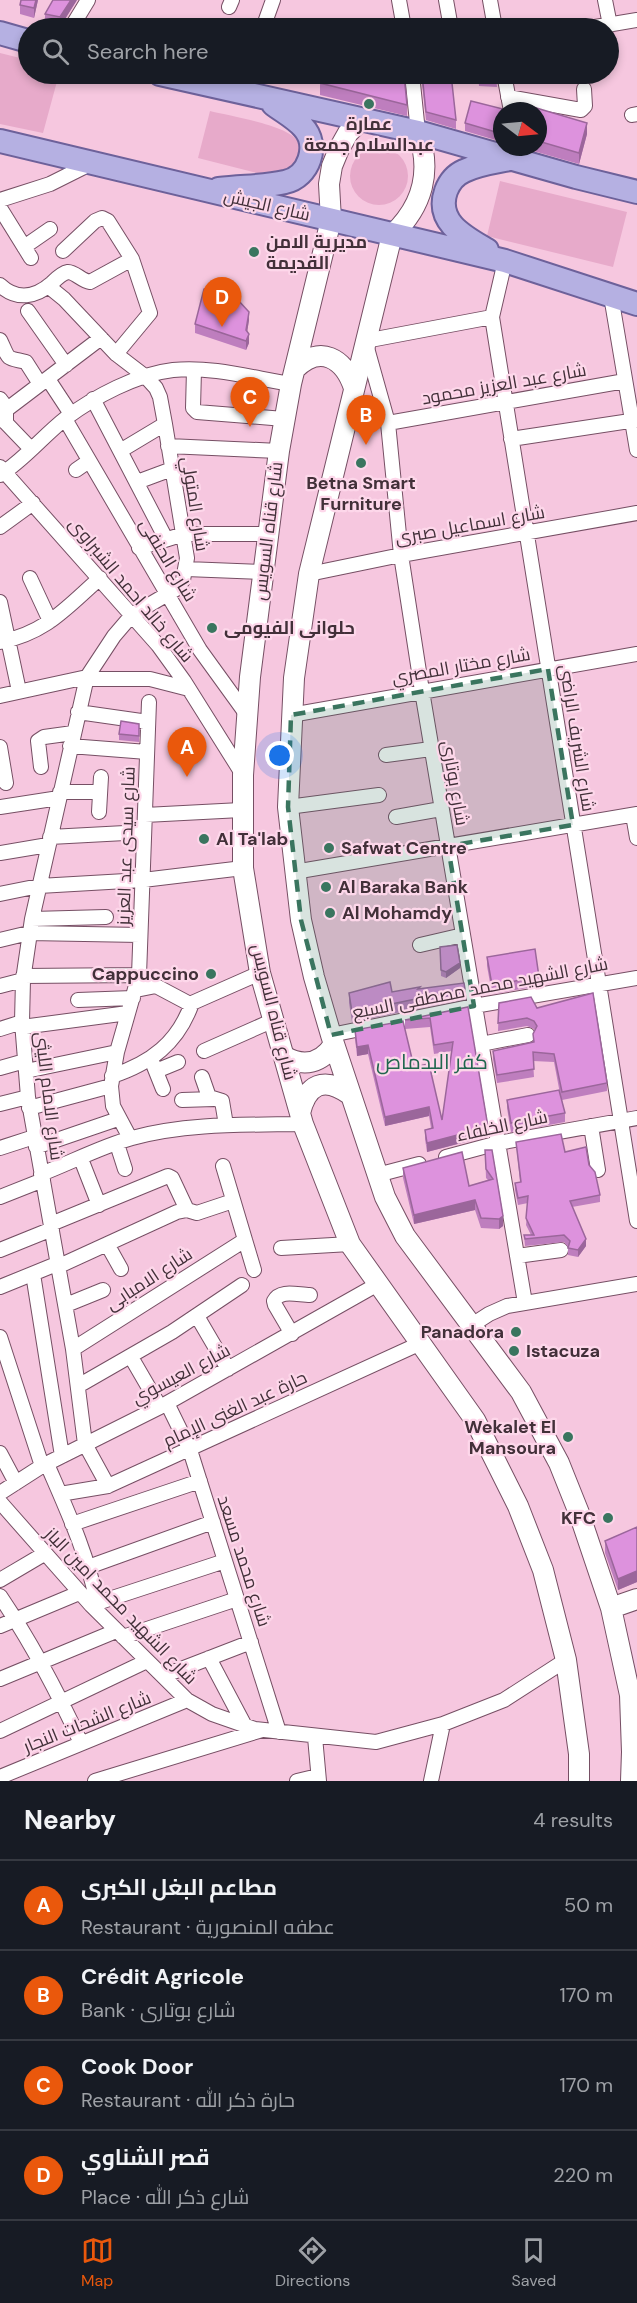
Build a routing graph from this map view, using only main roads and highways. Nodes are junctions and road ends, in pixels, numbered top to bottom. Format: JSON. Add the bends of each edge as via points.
{"nodes":[{"id":1,"x":0,"y":33,"type":"edge"},
{"id":2,"x":18,"y":38,"type":"edge"},
{"id":3,"x":246,"y":84,"type":"edge"},
{"id":4,"x":266,"y":99,"type":"junction"},
{"id":5,"x":361,"y":120,"type":"junction"},
{"id":6,"x":418,"y":132,"type":"junction"},
{"id":7,"x":0,"y":141,"type":"edge"},
{"id":8,"x":493,"y":150,"type":"edge"},
{"id":9,"x":518,"y":156,"type":"edge"},
{"id":10,"x":206,"y":191,"type":"junction"},
{"id":11,"x":637,"y":192,"type":"edge"},
{"id":12,"x":331,"y":220,"type":"junction"},
{"id":13,"x":393,"y":235,"type":"junction"},
{"id":14,"x":505,"y":261,"type":"junction"},
{"id":15,"x":637,"y":304,"type":"edge"},
{"id":16,"x":293,"y":377,"type":"junction"},
{"id":17,"x":354,"y":388,"type":"junction"},
{"id":18,"x":332,"y":1040,"type":"junction"},
{"id":19,"x":284,"y":1056,"type":"junction"},
{"id":20,"x":349,"y":1094,"type":"junction"},
{"id":21,"x":301,"y":1119,"type":"junction"},
{"id":22,"x":637,"y":1599,"type":"edge"},
{"id":23,"x":611,"y":1608,"type":"junction"},
{"id":24,"x":633,"y":1699,"type":"edge"},
{"id":25,"x":579,"y":1781,"type":"edge"},
{"id":26,"x":631,"y":1781,"type":"edge"}],
"edges":[{"from":1,"to":2,"type":"main road"},
{"from":3,"to":4,"type":"main road"},
{"from":4,"to":5,"type":"main road"},
{"from":4,"to":10,"type":"main road","via":[[309,136],[310,159],[305,170],[286,182]]},
{"from":5,"to":6,"type":"main road"},
{"from":5,"to":12,"type":"main road","name":"شارع قناه السويس","via":[[348,134],[332,166]]},
{"from":6,"to":8,"type":"main road"},
{"from":6,"to":13,"type":"main road","via":[[425,159],[423,188],[411,214]]},
{"from":7,"to":10,"type":"main road","name":"شارع الجيش"},
{"from":9,"to":11,"type":"main road"},
{"from":9,"to":14,"type":"main road","via":[[463,171],[447,186],[444,197],[446,218],[453,228]]},
{"from":10,"to":12,"type":"main road","name":"شارع الجيش"},
{"from":12,"to":13,"type":"main road","name":"شارع الجيش"},
{"from":12,"to":16,"type":"main road","name":"شارع قناه السويس"},
{"from":13,"to":14,"type":"main road","name":"شارع الجيش"},
{"from":13,"to":17,"type":"main road"},
{"from":14,"to":15,"type":"main road","name":"شارع الجيش"},
{"from":16,"to":17,"type":"main road","via":[[303,361],[325,356],[344,367]]},
{"from":16,"to":19,"type":"main road","name":"شارع قناه السويس","via":[[263,572],[247,715],[242,810],[243,868],[260,973]]},
{"from":17,"to":18,"type":"main road","via":[[309,574],[291,715],[288,807],[294,872],[314,978]]},
{"from":18,"to":19,"type":"main road","via":[[323,1057],[316,1061],[300,1063]]},
{"from":18,"to":20,"type":"main road"},
{"from":19,"to":21,"type":"main road","name":"شارع قناه السويس"},
{"from":20,"to":21,"type":"main road","via":[[328,1084],[317,1086],[308,1093]]},
{"from":20,"to":23,"type":"main road","via":[[385,1197],[405,1236],[521,1392],[559,1463]]},
{"from":21,"to":25,"type":"main road","name":"شارع قناه السويس","via":[[350,1244],[475,1420],[519,1506],[543,1570],[566,1660]]},
{"from":22,"to":23,"type":"main road"},
{"from":23,"to":24,"type":"main road"},
{"from":24,"to":26,"type":"main road"}]}
